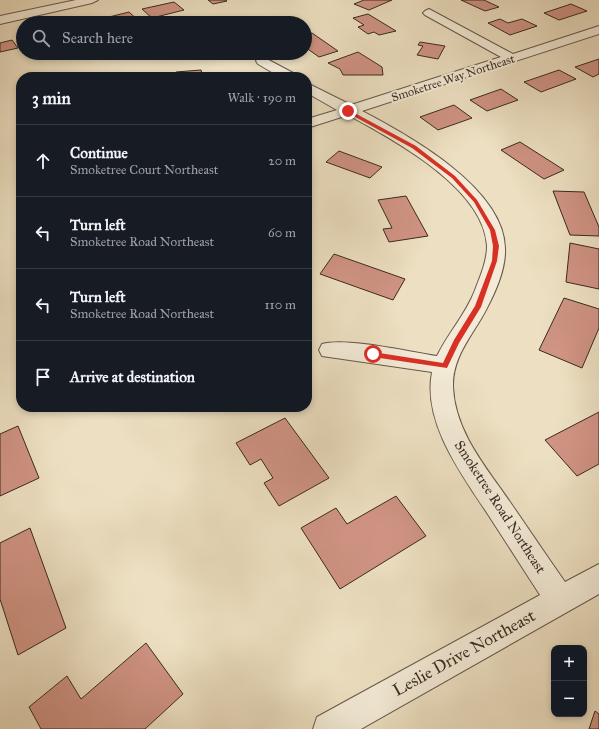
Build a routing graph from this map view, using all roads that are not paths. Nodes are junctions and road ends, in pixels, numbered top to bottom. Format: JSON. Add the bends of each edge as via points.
{"nodes":[{"id":1,"x":92,"y":0,"type":"edge"},
{"id":2,"x":429,"y":13,"type":"dead end"},
{"id":3,"x":18,"y":16,"type":"edge"},
{"id":4,"x":16,"y":17,"type":"edge"},
{"id":5,"x":0,"y":20,"type":"edge"},
{"id":6,"x":599,"y":30,"type":"edge"},
{"id":7,"x":513,"y":59,"type":"junction"},
{"id":8,"x":263,"y":61,"type":"dead end"},
{"id":9,"x":282,"y":72,"type":"edge"},
{"id":10,"x":312,"y":90,"type":"edge"},
{"id":11,"x":348,"y":111,"type":"junction"},
{"id":12,"x":312,"y":122,"type":"edge"},
{"id":13,"x":330,"y":350,"type":"dead end"},
{"id":14,"x":444,"y":366,"type":"junction"},
{"id":15,"x":599,"y":578,"type":"edge"},
{"id":16,"x":560,"y":600,"type":"junction"},
{"id":17,"x":329,"y":729,"type":"edge"}],
"edges":[{"from":1,"to":3,"type":"street"},
{"from":2,"to":7,"type":"street"},
{"from":4,"to":5,"type":"street"},
{"from":6,"to":7,"type":"street","name":"Smoketree Way Northeast"},
{"from":7,"to":11,"type":"street","name":"Smoketree Way Northeast"},
{"from":8,"to":9,"type":"street"},
{"from":10,"to":11,"type":"street","name":"Smoketree Road Northeast"},
{"from":11,"to":12,"type":"street","name":"Smoketree Way Northeast"},
{"from":11,"to":14,"type":"street","name":"Smoketree Road Northeast","via":[[414,147],[453,177],[476,201],[492,230],[496,246],[495,261],[487,286],[478,307]]},
{"from":13,"to":14,"type":"street","via":[[373,354]]},
{"from":14,"to":16,"type":"street","name":"Smoketree Road Northeast","via":[[442,389],[449,423],[459,448]]},
{"from":15,"to":16,"type":"street","name":"Leslie Drive Northeast"},
{"from":16,"to":17,"type":"street","name":"Leslie Drive Northeast"}]}
